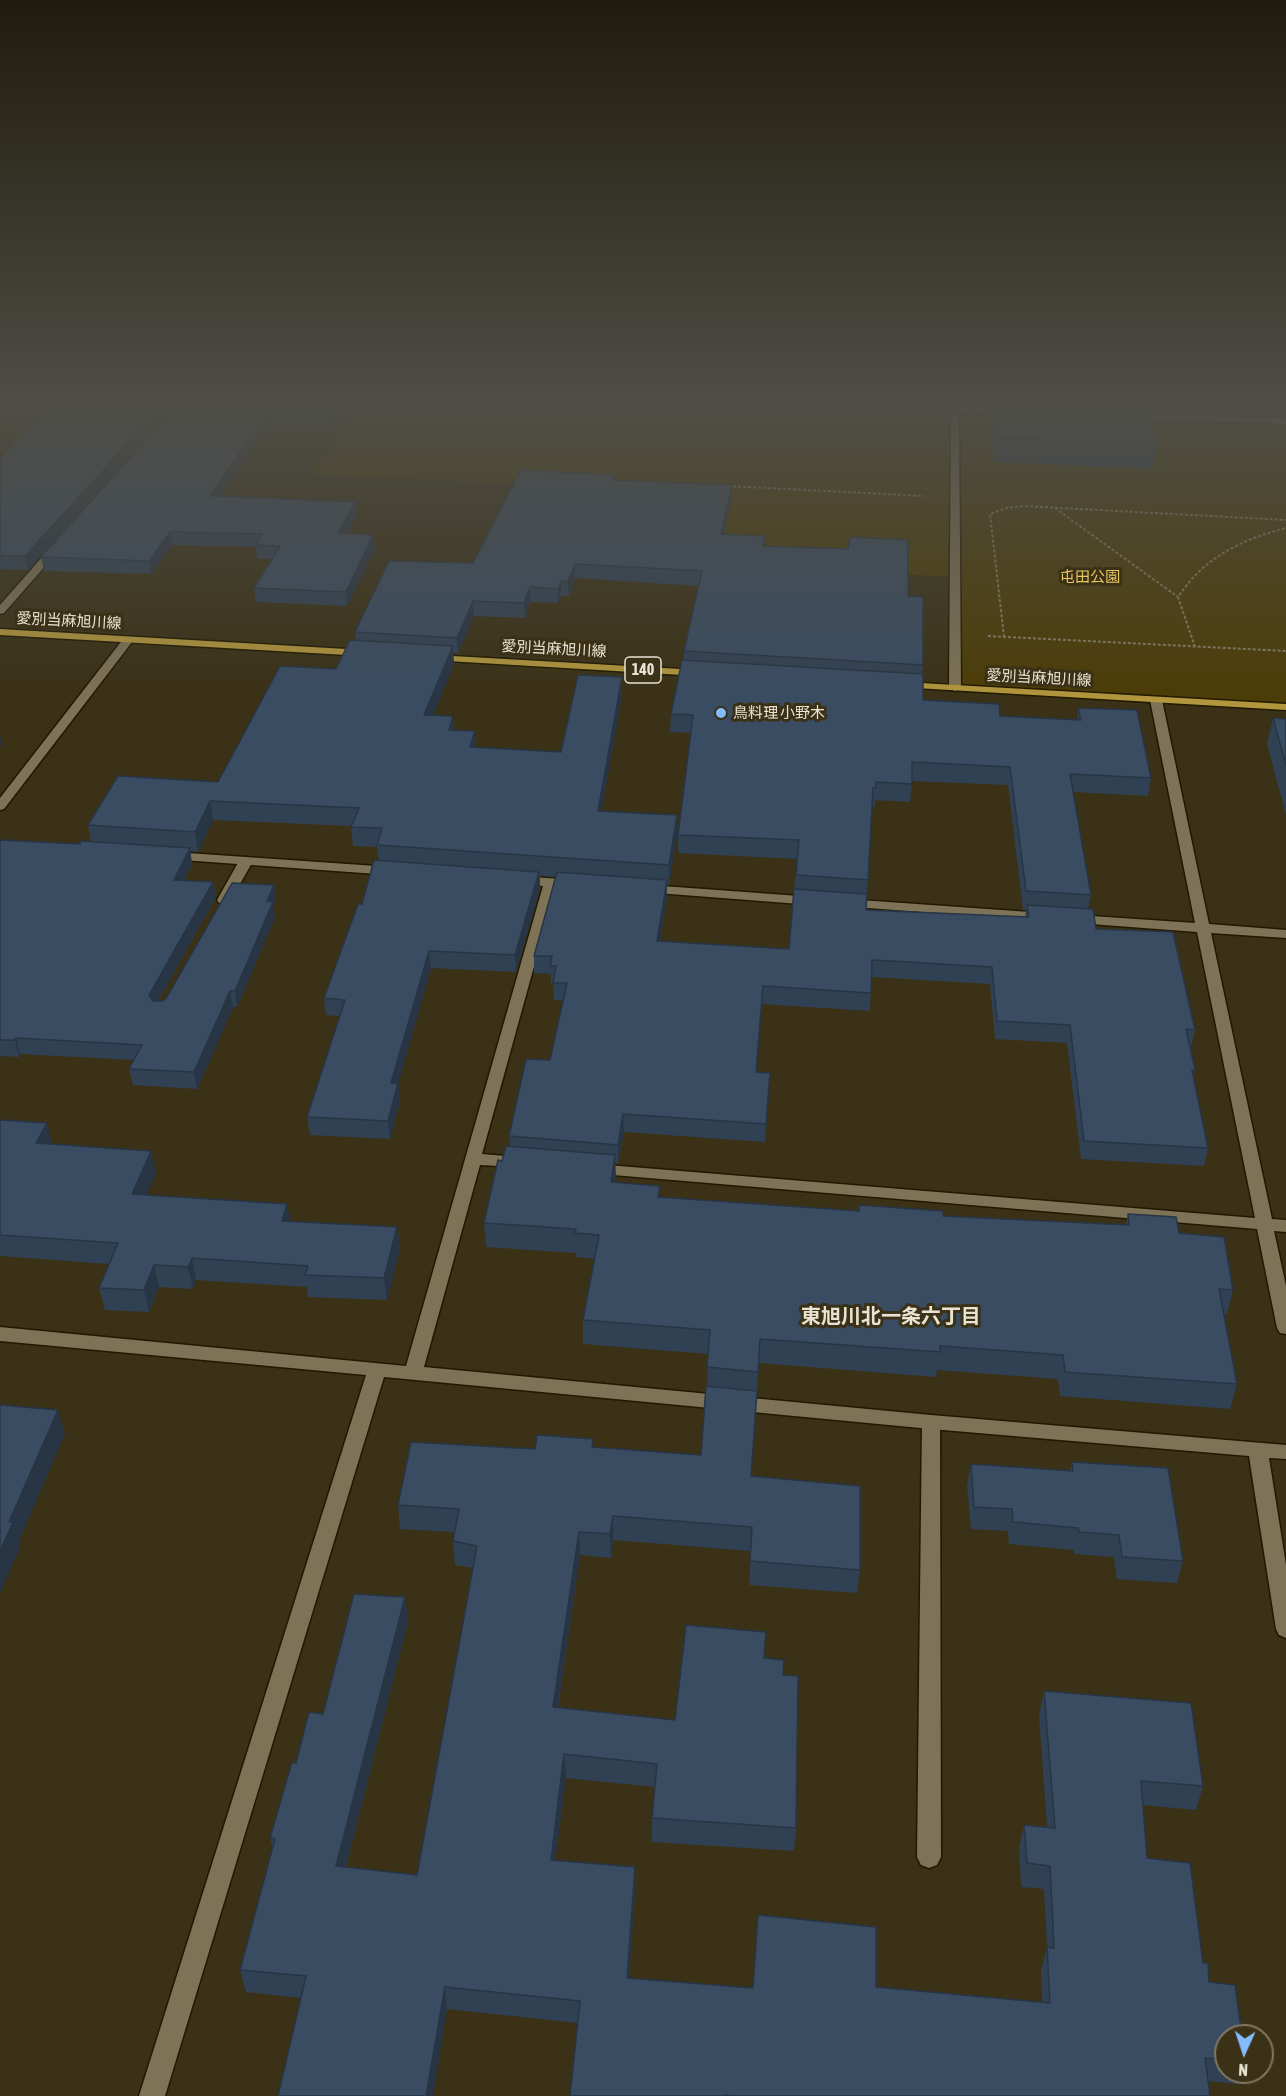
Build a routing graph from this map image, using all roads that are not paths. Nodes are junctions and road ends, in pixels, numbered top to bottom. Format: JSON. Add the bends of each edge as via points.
{"nodes":[{"id":1,"x":955,"y":505,"type":"edge"},
{"id":2,"x":63,"y":540,"type":"edge"},
{"id":3,"x":0,"y":611,"type":"edge"},
{"id":4,"x":0,"y":632,"type":"edge"},
{"id":5,"x":128,"y":640,"type":"junction"},
{"id":6,"x":379,"y":654,"type":"edge"},
{"id":7,"x":427,"y":657,"type":"edge"},
{"id":8,"x":713,"y":674,"type":"edge"},
{"id":9,"x":893,"y":684,"type":"edge"},
{"id":10,"x":955,"y":688,"type":"junction"},
{"id":11,"x":1156,"y":700,"type":"junction"},
{"id":12,"x":1286,"y":707,"type":"edge"},
{"id":13,"x":0,"y":806,"type":"edge"},
{"id":14,"x":164,"y":855,"type":"edge"},
{"id":15,"x":246,"y":861,"type":"junction"},
{"id":16,"x":411,"y":872,"type":"edge"},
{"id":17,"x":504,"y":879,"type":"edge"},
{"id":18,"x":551,"y":882,"type":"junction"},
{"id":19,"x":587,"y":885,"type":"edge"},
{"id":20,"x":634,"y":888,"type":"edge"},
{"id":21,"x":218,"y":911,"type":"edge"},
{"id":22,"x":1203,"y":928,"type":"junction"},
{"id":23,"x":1286,"y":934,"type":"edge"},
{"id":24,"x":473,"y":1159,"type":"junction"},
{"id":25,"x":532,"y":1164,"type":"edge"},
{"id":26,"x":579,"y":1167,"type":"edge"},
{"id":27,"x":1264,"y":1225,"type":"junction"},
{"id":28,"x":1286,"y":1226,"type":"edge"},
{"id":29,"x":1286,"y":1328,"type":"edge"},
{"id":30,"x":0,"y":1334,"type":"edge"},
{"id":31,"x":377,"y":1369,"type":"junction"},
{"id":32,"x":413,"y":1373,"type":"junction"},
{"id":33,"x":932,"y":1422,"type":"junction"},
{"id":34,"x":1258,"y":1451,"type":"junction"},
{"id":35,"x":1286,"y":1452,"type":"edge"},
{"id":36,"x":1286,"y":1629,"type":"edge"},
{"id":37,"x":929,"y":1857,"type":"dead end"},
{"id":38,"x":152,"y":2096,"type":"edge"}],
"edges":[{"from":1,"to":10,"type":"street"},
{"from":2,"to":3,"type":"street"},
{"from":4,"to":5,"type":"main road","name":"愛別当麻旭川線"},
{"from":5,"to":6,"type":"main road","name":"愛別当麻旭川線"},
{"from":5,"to":13,"type":"street"},
{"from":7,"to":8,"type":"main road","name":"愛別当麻旭川線","number":"140"},
{"from":9,"to":10,"type":"main road","name":"愛別当麻旭川線"},
{"from":10,"to":11,"type":"main road","name":"愛別当麻旭川線"},
{"from":11,"to":12,"type":"main road","name":"愛別当麻旭川線"},
{"from":11,"to":22,"type":"street"},
{"from":14,"to":15,"type":"street"},
{"from":15,"to":16,"type":"street"},
{"from":15,"to":21,"type":"street"},
{"from":17,"to":18,"type":"street"},
{"from":18,"to":19,"type":"street"},
{"from":18,"to":24,"type":"street"},
{"from":20,"to":22,"type":"street"},
{"from":22,"to":23,"type":"street"},
{"from":22,"to":27,"type":"street"},
{"from":24,"to":25,"type":"street"},
{"from":24,"to":32,"type":"street"},
{"from":26,"to":27,"type":"street"},
{"from":27,"to":28,"type":"street"},
{"from":27,"to":29,"type":"street"},
{"from":30,"to":31,"type":"street"},
{"from":31,"to":32,"type":"street"},
{"from":31,"to":38,"type":"street"},
{"from":32,"to":33,"type":"street"},
{"from":33,"to":34,"type":"street"},
{"from":33,"to":37,"type":"street"},
{"from":34,"to":35,"type":"street"},
{"from":34,"to":36,"type":"street"}]}
